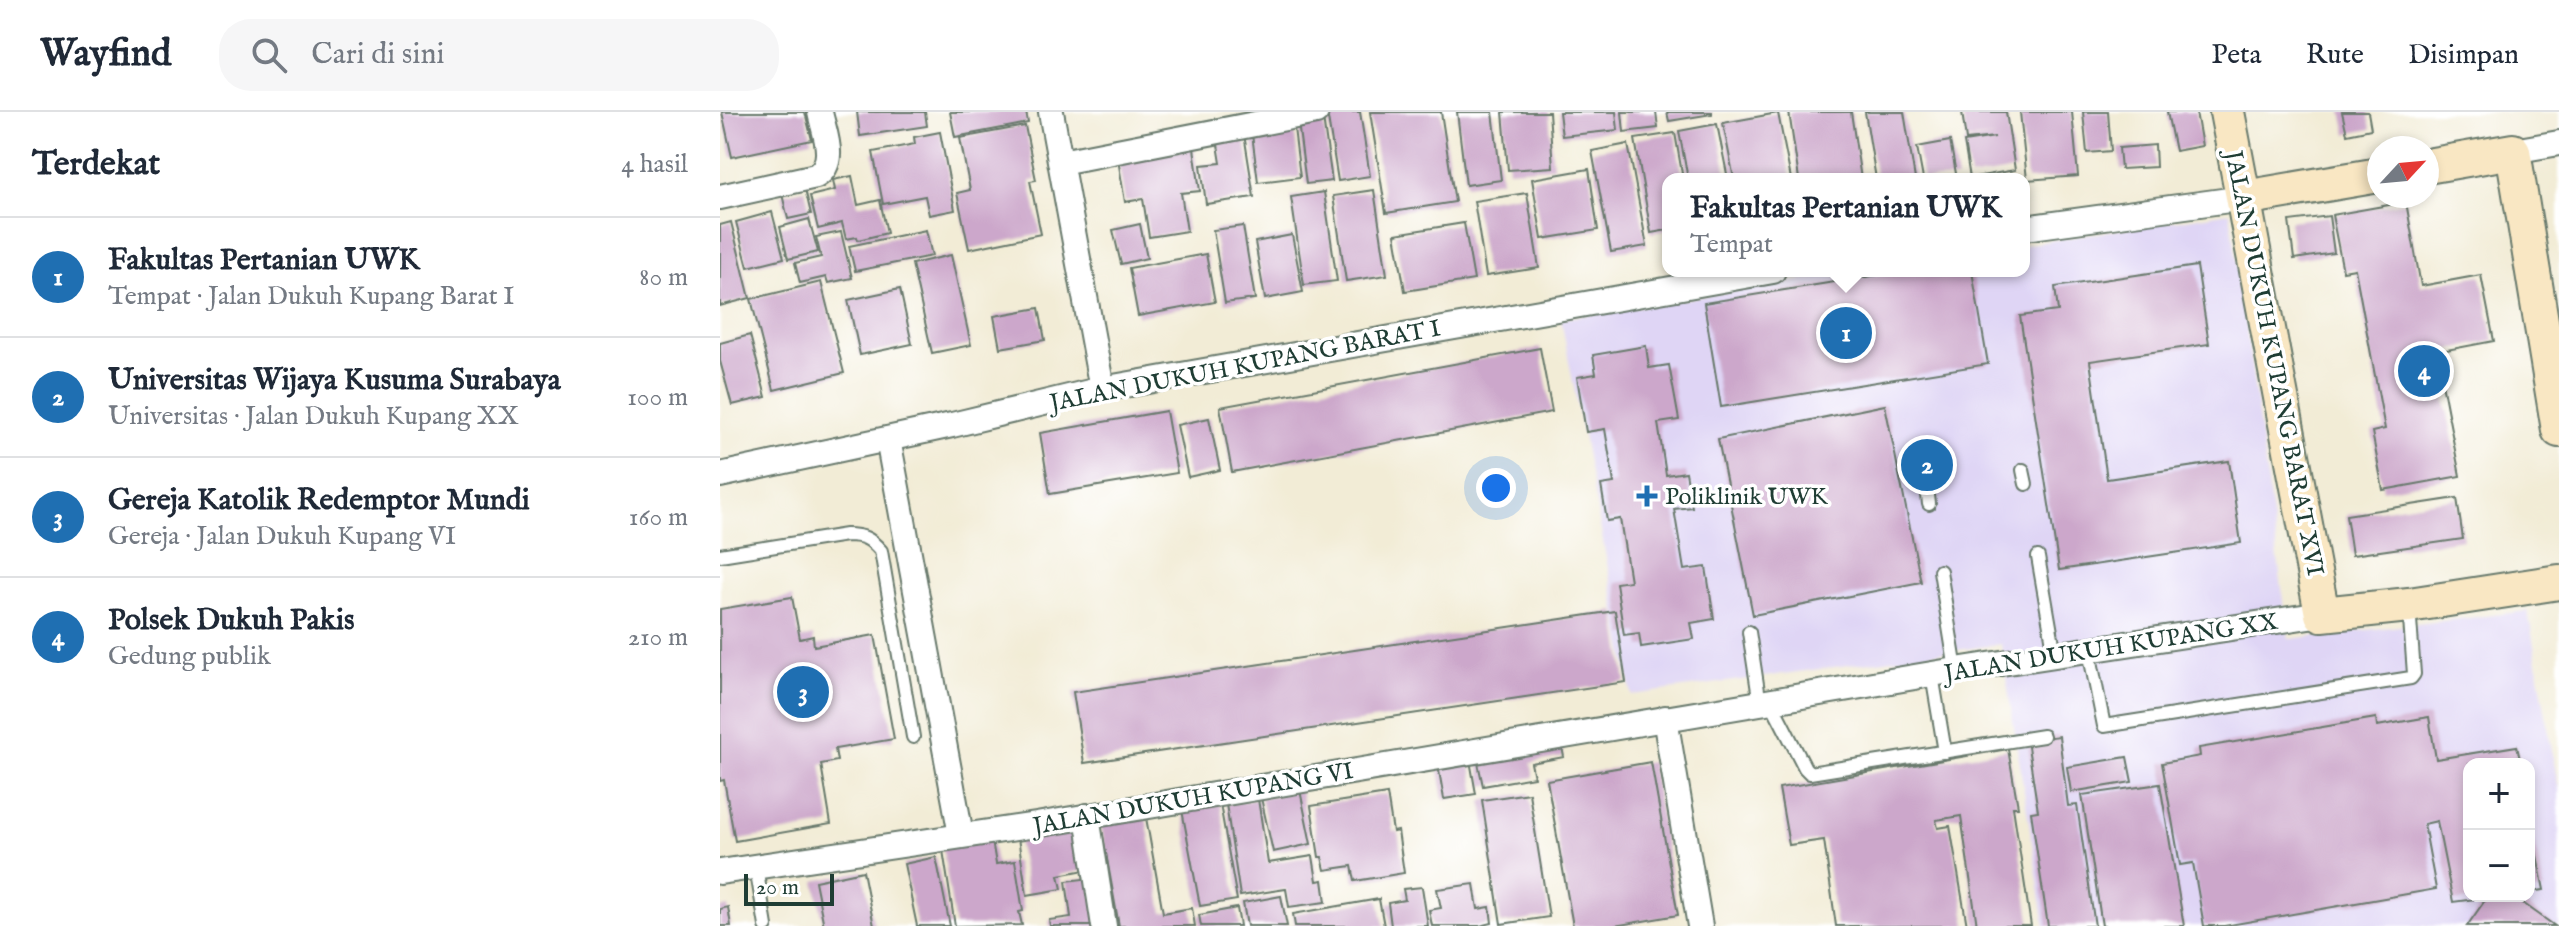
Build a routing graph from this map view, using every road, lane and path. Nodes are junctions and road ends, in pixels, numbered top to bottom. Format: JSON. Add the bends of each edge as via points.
{"nodes":[{"id":1,"x":820,"y":112,"type":"edge"},
{"id":2,"x":1051,"y":112,"type":"edge"},
{"id":3,"x":1316,"y":112,"type":"edge"},
{"id":4,"x":2227,"y":112,"type":"edge"},
{"id":5,"x":1270,"y":116,"type":"edge"},
{"id":6,"x":2559,"y":143,"type":"edge"},
{"id":7,"x":2513,"y":151,"type":"junction"},
{"id":8,"x":1061,"y":162,"type":"junction"},
{"id":9,"x":2439,"y":164,"type":"edge"},
{"id":10,"x":2367,"y":177,"type":"edge"},
{"id":11,"x":720,"y":197,"type":"edge"},
{"id":12,"x":2244,"y":198,"type":"junction"},
{"id":13,"x":2030,"y":227,"type":"edge"},
{"id":14,"x":1739,"y":277,"type":"edge"},
{"id":15,"x":1102,"y":389,"type":"junction"},
{"id":16,"x":2559,"y":430,"type":"edge"},
{"id":17,"x":888,"y":439,"type":"junction"},
{"id":18,"x":2023,"y":470,"type":"dead end"},
{"id":19,"x":720,"y":475,"type":"edge"},
{"id":20,"x":1926,"y":478,"type":"dead end"},
{"id":21,"x":2026,"y":484,"type":"dead end"},
{"id":22,"x":1929,"y":504,"type":"dead end"},
{"id":23,"x":720,"y":555,"type":"edge"},
{"id":24,"x":2038,"y":557,"type":"dead end"},
{"id":25,"x":1940,"y":571,"type":"dead end"},
{"id":26,"x":2559,"y":582,"type":"edge"},
{"id":27,"x":2409,"y":605,"type":"junction"},
{"id":28,"x":2322,"y":614,"type":"junction"},
{"id":29,"x":1749,"y":632,"type":"dead end"},
{"id":30,"x":2089,"y":651,"type":"junction"},
{"id":31,"x":2055,"y":655,"type":"junction"},
{"id":32,"x":1944,"y":673,"type":"junction"},
{"id":33,"x":1765,"y":703,"type":"junction"},
{"id":34,"x":1665,"y":718,"type":"junction"},
{"id":35,"x":2043,"y":736,"type":"dead end"},
{"id":36,"x":913,"y":737,"type":"dead end"},
{"id":37,"x":1945,"y":752,"type":"junction"},
{"id":38,"x":1087,"y":816,"type":"junction"},
{"id":39,"x":961,"y":835,"type":"junction"},
{"id":40,"x":756,"y":867,"type":"junction"},
{"id":41,"x":720,"y":872,"type":"edge"},
{"id":42,"x":766,"y":926,"type":"edge"},
{"id":43,"x":1104,"y":926,"type":"edge"},
{"id":44,"x":1700,"y":926,"type":"edge"}],
"edges":[{"from":1,"to":11,"type":"street","via":[[829,155],[816,176]]},
{"from":2,"to":8,"type":"street"},
{"from":3,"to":5,"type":"street"},
{"from":4,"to":12,"type":"street","name":"JALAN DUKUH KUPANG BARAT XVI"},
{"from":5,"to":8,"type":"street"},
{"from":6,"to":7,"type":"street"},
{"from":7,"to":9,"type":"street"},
{"from":7,"to":16,"type":"street"},
{"from":8,"to":15,"type":"street"},
{"from":10,"to":12,"type":"street"},
{"from":12,"to":13,"type":"street"},
{"from":12,"to":28,"type":"street","name":"JALAN DUKUH KUPANG BARAT XVI"},
{"from":14,"to":15,"type":"street","name":"JALAN DUKUH KUPANG BARAT I"},
{"from":15,"to":17,"type":"street","name":"JALAN DUKUH KUPANG BARAT I"},
{"from":17,"to":19,"type":"street","name":"JALAN DUKUH KUPANG BARAT I"},
{"from":17,"to":39,"type":"street"},
{"from":18,"to":21,"type":"lane"},
{"from":20,"to":22,"type":"lane"},
{"from":23,"to":36,"type":"lane","via":[[846,535],[871,539],[881,551]]},
{"from":24,"to":31,"type":"lane"},
{"from":25,"to":32,"type":"lane"},
{"from":26,"to":27,"type":"street","name":"JALAN DUKUH KUPANG XX"},
{"from":27,"to":28,"type":"street","name":"JALAN DUKUH KUPANG XX"},
{"from":27,"to":30,"type":"lane","via":[[2411,678],[2104,726]]},
{"from":28,"to":30,"type":"street","name":"JALAN DUKUH KUPANG XX"},
{"from":29,"to":33,"type":"lane"},
{"from":30,"to":31,"type":"street","name":"JALAN DUKUH KUPANG XX"},
{"from":31,"to":32,"type":"street","name":"JALAN DUKUH KUPANG XX"},
{"from":32,"to":33,"type":"street","name":"JALAN DUKUH KUPANG XX"},
{"from":32,"to":37,"type":"lane"},
{"from":33,"to":34,"type":"street","name":"JALAN DUKUH KUPANG XX"},
{"from":33,"to":37,"type":"lane","via":[[1810,773]]},
{"from":34,"to":38,"type":"street","name":"JALAN DUKUH KUPANG VI"},
{"from":34,"to":44,"type":"street"},
{"from":35,"to":37,"type":"lane"},
{"from":38,"to":39,"type":"street","name":"JALAN DUKUH KUPANG VI"},
{"from":38,"to":43,"type":"street"},
{"from":39,"to":40,"type":"street","name":"JALAN DUKUH KUPANG VI"},
{"from":40,"to":41,"type":"street","name":"JALAN DUKUH KUPANG VI"},
{"from":40,"to":42,"type":"lane"}]}
